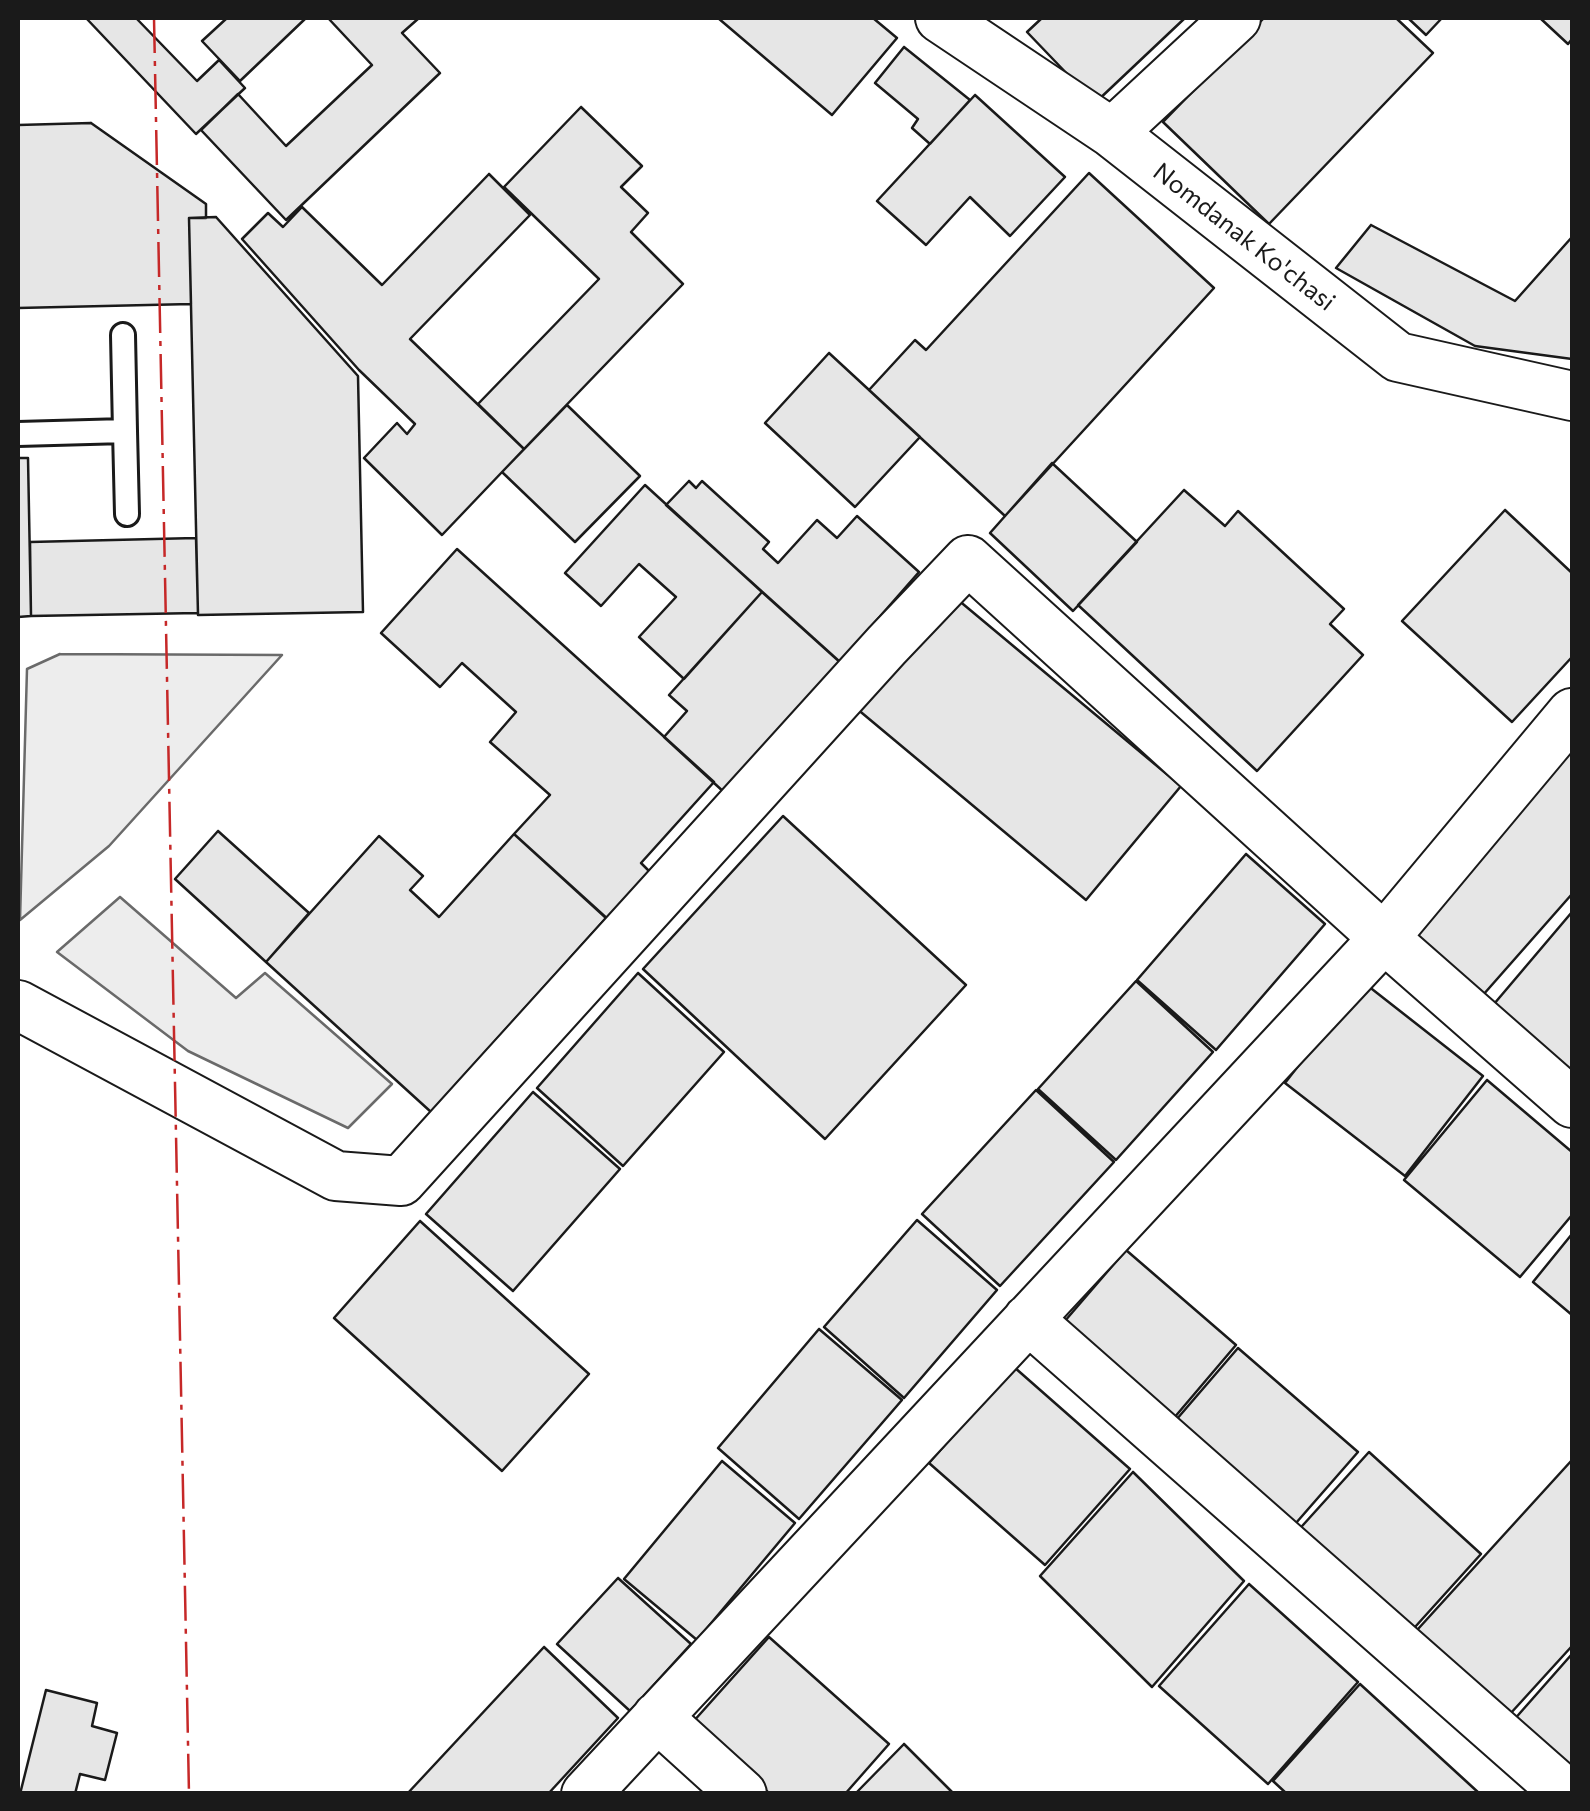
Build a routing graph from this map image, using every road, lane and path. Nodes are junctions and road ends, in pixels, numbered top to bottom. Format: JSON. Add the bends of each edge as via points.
{"nodes":[{"id":1,"x":940,"y":18,"type":"edge"},
{"id":2,"x":1236,"y":18,"type":"edge"},
{"id":3,"x":1112,"y":133,"type":"junction"},
{"id":4,"x":123,"y":335,"type":"dead end"},
{"id":5,"x":1572,"y":396,"type":"edge"},
{"id":6,"x":125,"y":431,"type":"junction"},
{"id":7,"x":18,"y":434,"type":"edge"},
{"id":8,"x":127,"y":514,"type":"dead end"},
{"id":9,"x":1572,"y":713,"type":"edge"},
{"id":10,"x":1384,"y":938,"type":"junction"},
{"id":11,"x":18,"y":1004,"type":"edge"},
{"id":12,"x":1572,"y":1103,"type":"edge"},
{"id":13,"x":1028,"y":1318,"type":"junction"},
{"id":14,"x":657,"y":1717,"type":"junction"},
{"id":15,"x":586,"y":1794,"type":"edge"},
{"id":16,"x":742,"y":1794,"type":"edge"},
{"id":17,"x":1567,"y":1794,"type":"edge"}],
"edges":[{"from":1,"to":3,"type":"street","name":"Nomdanak Ko'chasi"},
{"from":2,"to":3,"type":"street"},
{"from":3,"to":5,"type":"street","name":"Nomdanak Ko'chasi","via":[[1398,358]]},
{"from":4,"to":6,"type":"lane"},
{"from":6,"to":7,"type":"lane"},
{"from":6,"to":8,"type":"lane"},
{"from":9,"to":10,"type":"street"},
{"from":10,"to":11,"type":"street","via":[[968,560],[402,1181],[336,1176]]},
{"from":10,"to":12,"type":"street"},
{"from":10,"to":13,"type":"street"},
{"from":13,"to":14,"type":"street"},
{"from":13,"to":17,"type":"street"},
{"from":14,"to":15,"type":"street"},
{"from":14,"to":16,"type":"street"}]}
